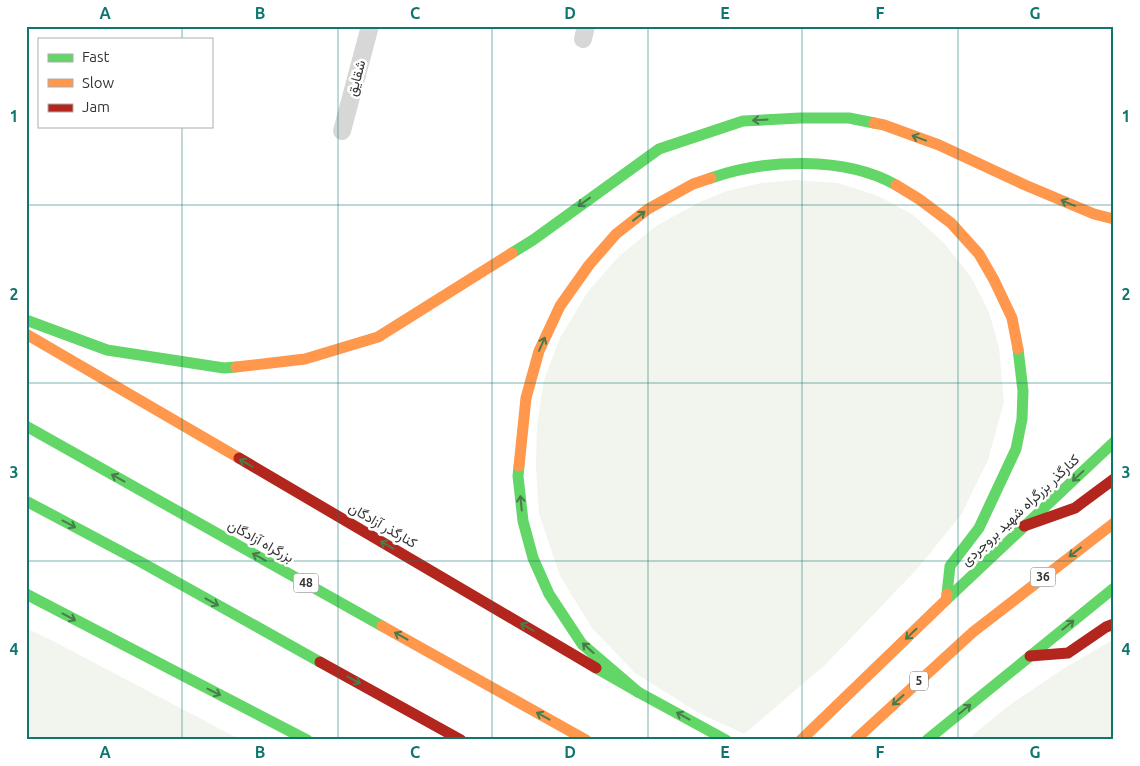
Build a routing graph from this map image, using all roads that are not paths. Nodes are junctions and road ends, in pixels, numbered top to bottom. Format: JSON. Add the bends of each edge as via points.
{"nodes":[{"id":1,"x":370,"y":26,"type":"edge"},
{"id":2,"x":342,"y":131,"type":"dead end"},
{"id":3,"x":1114,"y":219,"type":"edge"},
{"id":4,"x":26,"y":320,"type":"edge"},
{"id":5,"x":26,"y":334,"type":"edge"},
{"id":6,"x":26,"y":426,"type":"edge"},
{"id":7,"x":1114,"y":442,"type":"edge"},
{"id":8,"x":1114,"y":479,"type":"edge"},
{"id":9,"x":26,"y":501,"type":"edge"},
{"id":10,"x":1114,"y":523,"type":"edge"},
{"id":11,"x":1024,"y":526,"type":"junction"},
{"id":12,"x":1114,"y":588,"type":"edge"},
{"id":13,"x":26,"y":594,"type":"edge"},
{"id":14,"x":946,"y":600,"type":"junction"},
{"id":15,"x":1114,"y":624,"type":"edge"},
{"id":16,"x":973,"y":632,"type":"joint"},
{"id":17,"x":1030,"y":656,"type":"junction"},
{"id":18,"x":638,"y":692,"type":"junction"},
{"id":19,"x":307,"y":740,"type":"edge"},
{"id":20,"x":461,"y":740,"type":"edge"},
{"id":21,"x":586,"y":740,"type":"edge"},
{"id":22,"x":726,"y":740,"type":"edge"},
{"id":23,"x":801,"y":740,"type":"edge"},
{"id":24,"x":855,"y":740,"type":"edge"},
{"id":25,"x":927,"y":740,"type":"edge"}],
"edges":[{"from":1,"to":2,"type":"street","name":"شقایق"},
{"from":3,"to":4,"type":"main road","one_way":true,"via":[[1094,214],[939,145],[884,125],[849,118],[743,121],[659,149],[533,240],[378,337],[305,359],[224,368],[107,350]]},
{"from":18,"to":5,"type":"main road","name":"کنارگذر آزادگان","one_way":true},
{"from":21,"to":6,"type":"main road","name":"بزرگراه آزادگان","number":"48","one_way":true},
{"from":7,"to":11,"type":"main road","name":"کنارگذر بزرگراه شهید بروجردی","one_way":true},
{"from":8,"to":11,"type":"main road","via":[[1075,508]]},
{"from":9,"to":20,"type":"main road","one_way":true},
{"from":10,"to":16,"type":"main road","number":"36","one_way":true},
{"from":11,"to":14,"type":"main road","name":"کنارگذر بزرگراه شهید بروجردی"},
{"from":17,"to":12,"type":"main road","one_way":true},
{"from":13,"to":19,"type":"main road","one_way":true},
{"from":18,"to":14,"type":"main road","one_way":true,"via":[[582,644],[549,594],[533,558],[523,521],[518,476],[526,398],[539,351],[560,306],[616,234],[648,208],[692,184],[731,171],[808,163],[850,168],[888,180],[951,223],[979,254],[994,280],[1012,318],[1019,352],[1022,419],[1016,450],[979,528],[950,566]]},
{"from":14,"to":23,"type":"main road","name":"کنارگذر بزرگراه شهید بروجردی","one_way":true},
{"from":15,"to":17,"type":"main road","via":[[1068,653]]},
{"from":16,"to":24,"type":"main road","number":"5","one_way":true},
{"from":25,"to":17,"type":"main road","one_way":true},
{"from":22,"to":18,"type":"main road","name":"کنارگذر آزادگان","one_way":true}]}
